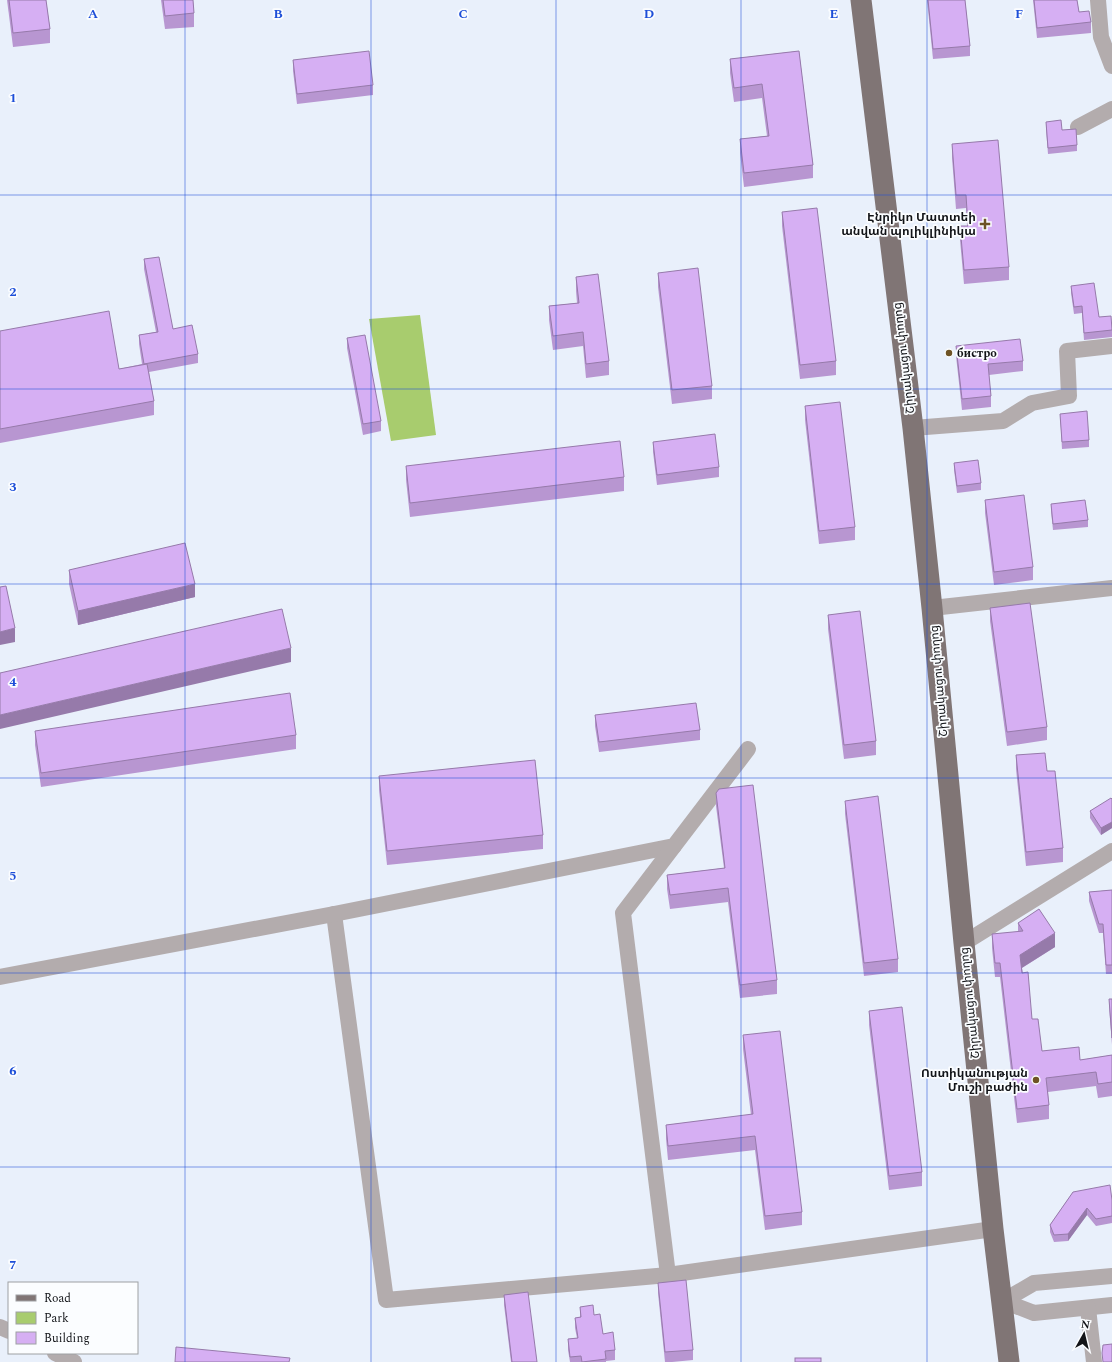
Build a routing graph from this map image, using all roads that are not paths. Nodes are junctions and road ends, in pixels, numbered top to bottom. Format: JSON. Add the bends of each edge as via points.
{"nodes":[{"id":1,"x":861,"y":0,"type":"edge"},
{"id":2,"x":1098,"y":0,"type":"edge"},
{"id":3,"x":1112,"y":66,"type":"edge"},
{"id":4,"x":1112,"y":109,"type":"edge"},
{"id":5,"x":1078,"y":127,"type":"dead end"},
{"id":6,"x":1112,"y":346,"type":"edge"},
{"id":7,"x":913,"y":428,"type":"junction"},
{"id":8,"x":1112,"y":588,"type":"edge"},
{"id":9,"x":932,"y":608,"type":"junction"},
{"id":10,"x":748,"y":749,"type":"dead end"},
{"id":11,"x":674,"y":846,"type":"junction"},
{"id":12,"x":1112,"y":851,"type":"edge"},
{"id":13,"x":334,"y":914,"type":"junction"},
{"id":14,"x":964,"y":943,"type":"junction"},
{"id":15,"x":0,"y":977,"type":"edge"},
{"id":16,"x":993,"y":1228,"type":"junction"},
{"id":17,"x":668,"y":1275,"type":"junction"},
{"id":18,"x":1112,"y":1276,"type":"edge"},
{"id":19,"x":1003,"y":1301,"type":"junction"},
{"id":20,"x":1112,"y":1305,"type":"edge"},
{"id":21,"x":1088,"y":1308,"type":"junction"},
{"id":22,"x":57,"y":1354,"type":"edge"},
{"id":23,"x":74,"y":1362,"type":"edge"},
{"id":24,"x":1009,"y":1362,"type":"edge"},
{"id":25,"x":1094,"y":1362,"type":"edge"}],
"edges":[{"from":1,"to":7,"type":"main road","name":"Շիրակացու փողոց"},
{"from":2,"to":3,"type":"street","via":[[1101,37]]},
{"from":4,"to":5,"type":"street"},
{"from":6,"to":7,"type":"street","via":[[1067,351],[1070,396],[1032,402],[1003,420]]},
{"from":7,"to":9,"type":"main road","name":"Շիրակացու փողոց"},
{"from":8,"to":9,"type":"street"},
{"from":9,"to":14,"type":"main road","name":"Շիրակացու փողոց"},
{"from":10,"to":11,"type":"street"},
{"from":11,"to":13,"type":"street"},
{"from":11,"to":17,"type":"street","via":[[623,913]]},
{"from":12,"to":14,"type":"street"},
{"from":13,"to":15,"type":"street"},
{"from":13,"to":17,"type":"street","via":[[386,1300]]},
{"from":14,"to":16,"type":"main road","name":"Շիրակացու փողոց"},
{"from":16,"to":17,"type":"street"},
{"from":16,"to":19,"type":"main road","name":"Շիրակացու փողոց"},
{"from":18,"to":19,"type":"street","via":[[1034,1284]]},
{"from":19,"to":21,"type":"street","via":[[1034,1313]]},
{"from":19,"to":24,"type":"main road","name":"Շիրակացու փողոց"},
{"from":20,"to":21,"type":"street"},
{"from":21,"to":25,"type":"street"},
{"from":22,"to":23,"type":"street"}]}
